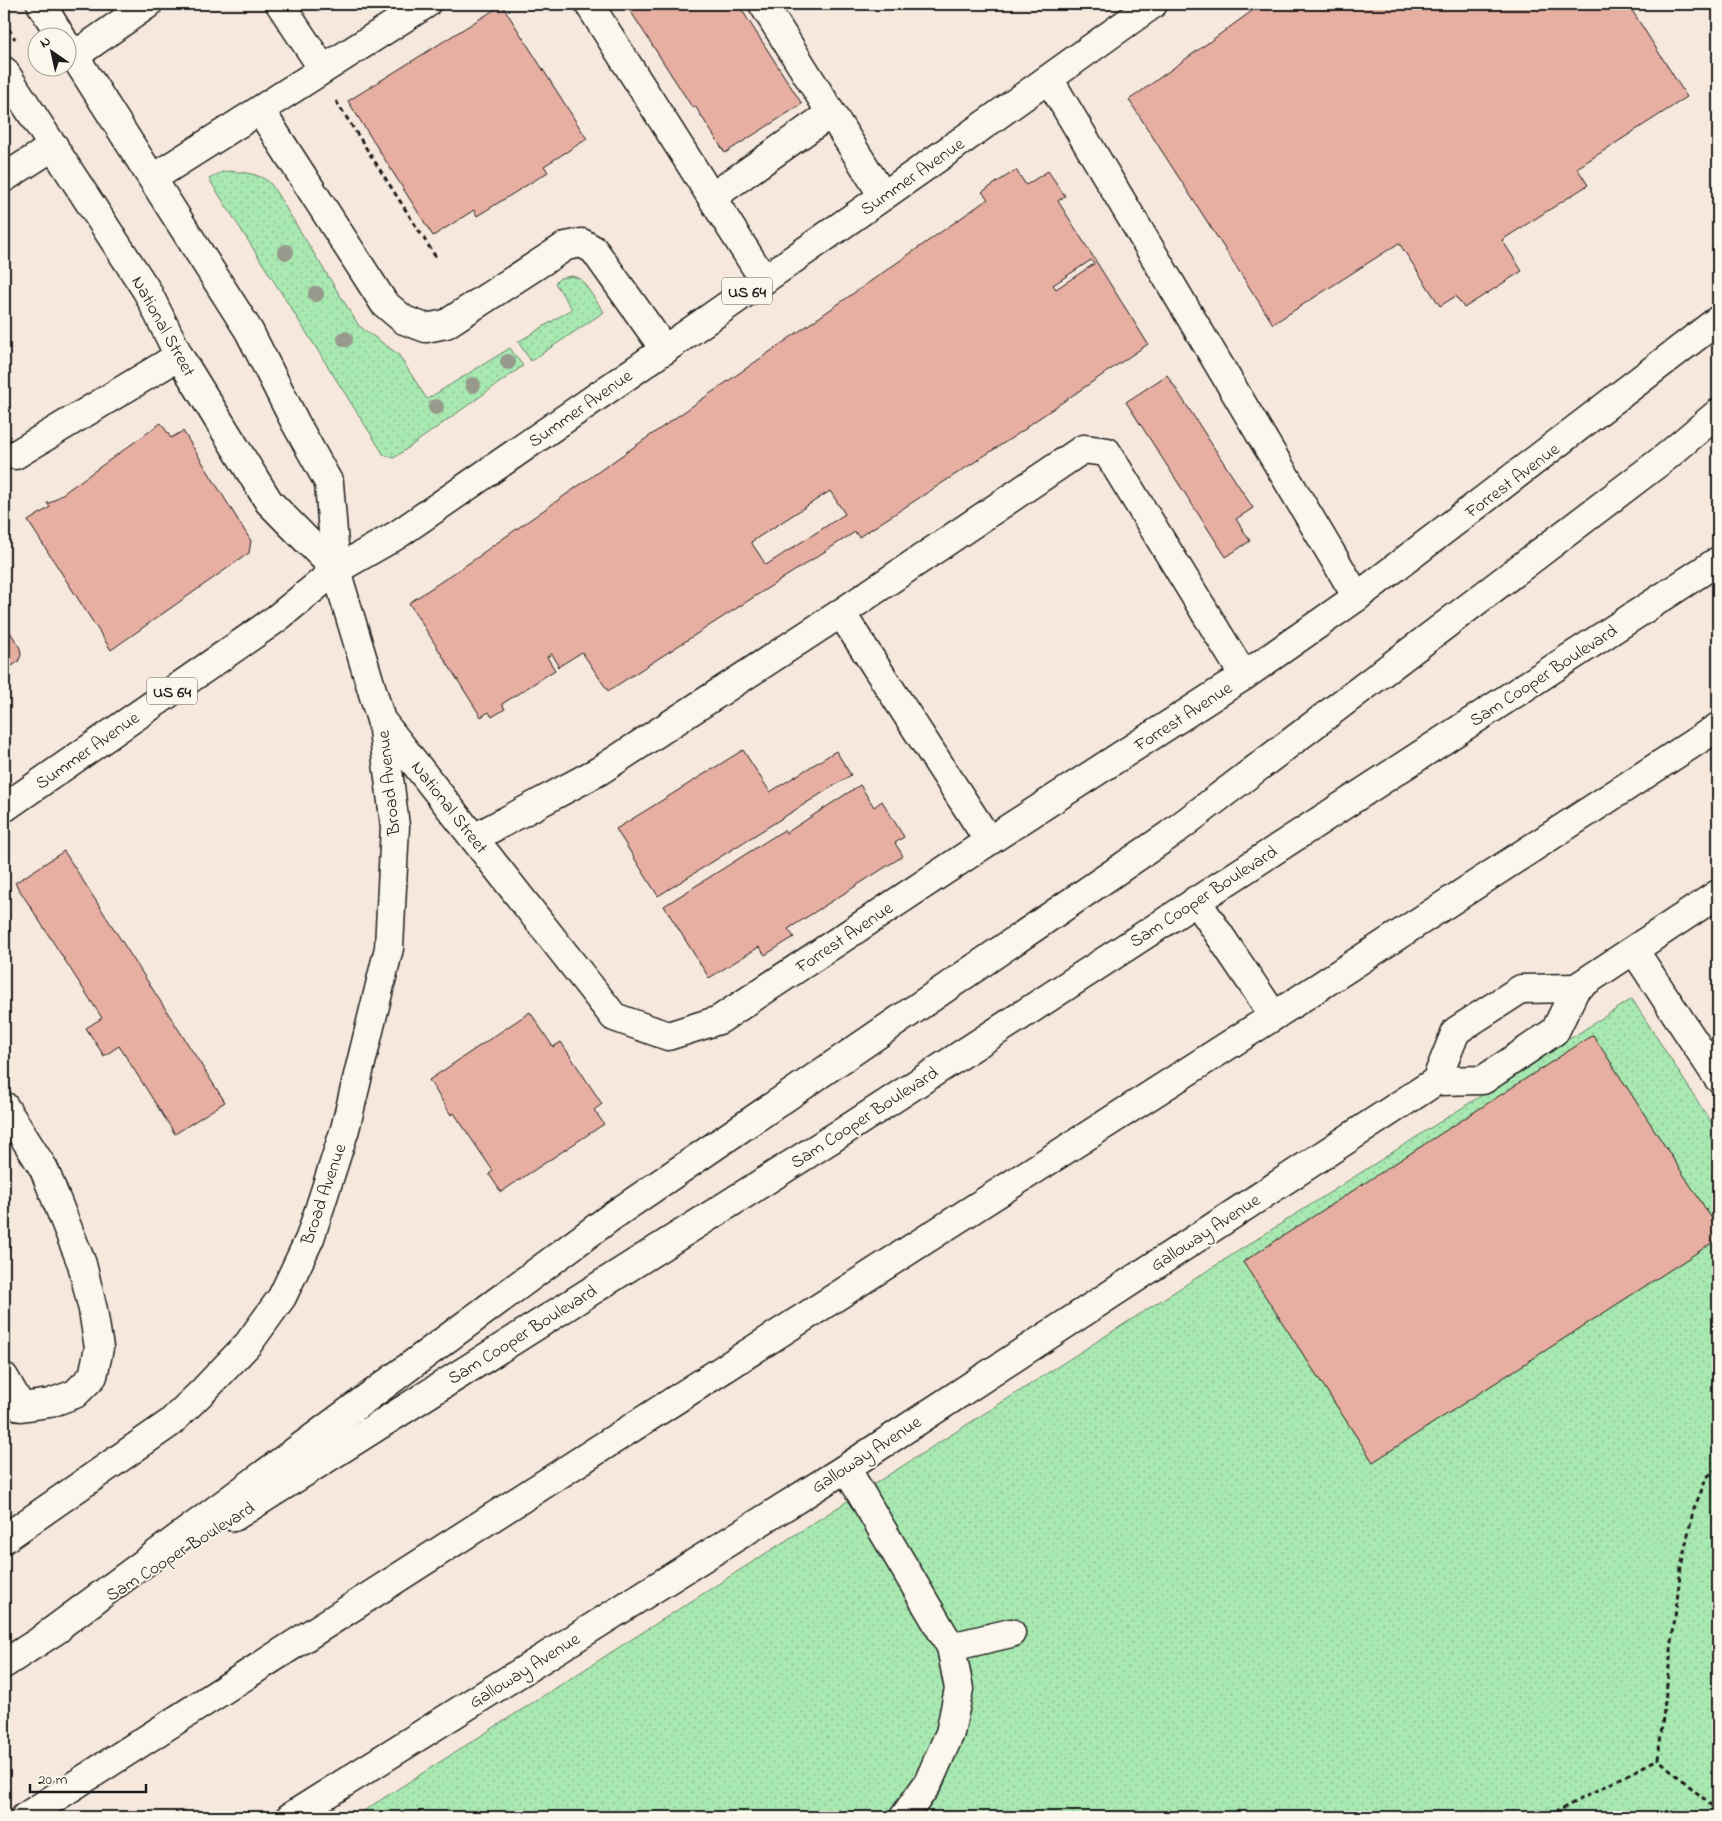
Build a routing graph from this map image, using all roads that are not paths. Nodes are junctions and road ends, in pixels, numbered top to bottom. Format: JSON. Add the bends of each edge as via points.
{"nodes":[{"id":1,"x":41,"y":4,"type":"edge"},
{"id":2,"x":148,"y":4,"type":"edge"},
{"id":3,"x":280,"y":4,"type":"edge"},
{"id":4,"x":426,"y":4,"type":"edge"},
{"id":5,"x":589,"y":4,"type":"edge"},
{"id":6,"x":763,"y":4,"type":"edge"},
{"id":7,"x":1153,"y":4,"type":"edge"},
{"id":8,"x":56,"y":28,"type":"edge"},
{"id":9,"x":78,"y":41,"type":"edge"},
{"id":10,"x":78,"y":62,"type":"edge"},
{"id":11,"x":323,"y":69,"type":"junction"},
{"id":12,"x":4,"y":71,"type":"edge"},
{"id":13,"x":1049,"y":79,"type":"junction"},
{"id":14,"x":260,"y":110,"type":"junction"},
{"id":15,"x":831,"y":113,"type":"junction"},
{"id":16,"x":54,"y":146,"type":"junction"},
{"id":17,"x":4,"y":178,"type":"edge"},
{"id":18,"x":153,"y":178,"type":"junction"},
{"id":19,"x":883,"y":196,"type":"junction"},
{"id":20,"x":712,"y":197,"type":"junction"},
{"id":21,"x":764,"y":280,"type":"junction"},
{"id":22,"x":1718,"y":320,"type":"edge"},
{"id":23,"x":665,"y":350,"type":"junction"},
{"id":24,"x":179,"y":356,"type":"junction"},
{"id":25,"x":1718,"y":413,"type":"edge"},
{"id":26,"x":15,"y":455,"type":"dead end"},
{"id":27,"x":1718,"y":561,"type":"edge"},
{"id":28,"x":336,"y":570,"type":"junction"},
{"id":29,"x":1357,"y":597,"type":"junction"},
{"id":30,"x":841,"y":613,"type":"junction"},
{"id":31,"x":1244,"y":676,"type":"junction"},
{"id":32,"x":382,"y":720,"type":"junction"},
{"id":33,"x":1718,"y":727,"type":"edge"},
{"id":34,"x":4,"y":808,"type":"edge"},
{"id":35,"x":474,"y":838,"type":"junction"},
{"id":36,"x":989,"y":841,"type":"junction"},
{"id":37,"x":1718,"y":894,"type":"edge"},
{"id":38,"x":1196,"y":900,"type":"junction"},
{"id":39,"x":1634,"y":950,"type":"junction"},
{"id":40,"x":1576,"y":988,"type":"junction"},
{"id":41,"x":1274,"y":1016,"type":"junction"},
{"id":42,"x":614,"y":1017,"type":"joint"},
{"id":43,"x":1718,"y":1078,"type":"edge"},
{"id":44,"x":1436,"y":1081,"type":"junction"},
{"id":45,"x":4,"y":1106,"type":"edge"},
{"id":46,"x":4,"y":1377,"type":"edge"},
{"id":47,"x":846,"y":1468,"type":"junction"},
{"id":48,"x":4,"y":1539,"type":"edge"},
{"id":49,"x":1011,"y":1633,"type":"dead end"},
{"id":50,"x":43,"y":1638,"type":"junction"},
{"id":51,"x":951,"y":1647,"type":"junction"},
{"id":52,"x":4,"y":1664,"type":"edge"},
{"id":53,"x":25,"y":1817,"type":"edge"},
{"id":54,"x":290,"y":1817,"type":"edge"},
{"id":55,"x":904,"y":1817,"type":"edge"}],
"edges":[{"from":1,"to":8,"type":"main road","name":"National Street"},
{"from":2,"to":9,"type":"main road"},
{"from":3,"to":11,"type":"main road"},
{"from":4,"to":11,"type":"main road"},
{"from":5,"to":20,"type":"main road"},
{"from":6,"to":15,"type":"main road"},
{"from":7,"to":13,"type":"main road","name":"Summer Avenue","number":"US 64"},
{"from":10,"to":18,"type":"main road","name":"National Street"},
{"from":11,"to":14,"type":"main road"},
{"from":12,"to":16,"type":"main road","name":"National Street"},
{"from":13,"to":19,"type":"main road","name":"Summer Avenue","number":"US 64"},
{"from":13,"to":29,"type":"main road"},
{"from":14,"to":18,"type":"main road"},
{"from":14,"to":23,"type":"main road","via":[[384,303],[404,320],[426,328],[446,324],[566,246],[582,243],[594,250]]},
{"from":15,"to":19,"type":"main road"},
{"from":15,"to":20,"type":"main road"},
{"from":16,"to":17,"type":"main road"},
{"from":16,"to":24,"type":"main road","name":"National Street","via":[[146,291]]},
{"from":18,"to":28,"type":"main road","name":"National Street","via":[[249,331],[329,483]]},
{"from":19,"to":21,"type":"main road","name":"Summer Avenue","number":"US 64"},
{"from":20,"to":21,"type":"main road"},
{"from":21,"to":23,"type":"main road","name":"Summer Avenue","number":"US 64"},
{"from":22,"to":29,"type":"main road","name":"Forrest Avenue"},
{"from":23,"to":28,"type":"main road","name":"Summer Avenue","number":"US 64","via":[[396,535]]},
{"from":24,"to":26,"type":"main road"},
{"from":24,"to":28,"type":"main road","name":"National Street","via":[[269,502]]},
{"from":25,"to":50,"type":"main road","via":[[1666,457],[1169,835],[611,1217]]},
{"from":27,"to":38,"type":"main road","name":"Sam Cooper Boulevard"},
{"from":28,"to":32,"type":"main road","name":"National Street"},
{"from":28,"to":34,"type":"main road","name":"Summer Avenue","number":"US 64","via":[[276,619]]},
{"from":29,"to":31,"type":"main road","name":"Forrest Avenue"},
{"from":30,"to":31,"type":"main road","via":[[1083,449],[1107,452]]},
{"from":30,"to":35,"type":"main road","via":[[599,771]]},
{"from":30,"to":36,"type":"main road"},
{"from":31,"to":36,"type":"main road","name":"Forrest Avenue"},
{"from":32,"to":35,"type":"main road","name":"National Street"},
{"from":32,"to":48,"type":"main road","name":"Broad Avenue","via":[[395,826],[389,948],[345,1129],[310,1238],[282,1297],[248,1344],[204,1390],[170,1423]]},
{"from":33,"to":41,"type":"main road"},
{"from":35,"to":42,"type":"main road","name":"National Street"},
{"from":36,"to":42,"type":"main road","name":"Forrest Avenue","via":[[719,1020],[668,1036]]},
{"from":37,"to":39,"type":"main road"},
{"from":38,"to":41,"type":"main road"},
{"from":38,"to":50,"type":"main road","name":"Sam Cooper Boulevard","via":[[844,1130]]},
{"from":39,"to":40,"type":"main road"},
{"from":39,"to":43,"type":"main road"},
{"from":40,"to":44,"type":"main road","via":[[1555,1031],[1483,1080]]},
{"from":40,"to":44,"type":"main road","via":[[1520,989],[1512,994],[1456,1032]]},
{"from":41,"to":53,"type":"main road"},
{"from":44,"to":47,"type":"main road","name":"Galloway Avenue"},
{"from":45,"to":46,"type":"main road","via":[[44,1169],[82,1264],[100,1348],[93,1376],[76,1394],[50,1403],[21,1407]]},
{"from":47,"to":51,"type":"main road"},
{"from":47,"to":54,"type":"main road","name":"Galloway Avenue"},
{"from":49,"to":51,"type":"main road"},
{"from":50,"to":52,"type":"main road","name":"Sam Cooper Boulevard"},
{"from":51,"to":55,"type":"main road","via":[[959,1689],[950,1733],[928,1782]]}]}
